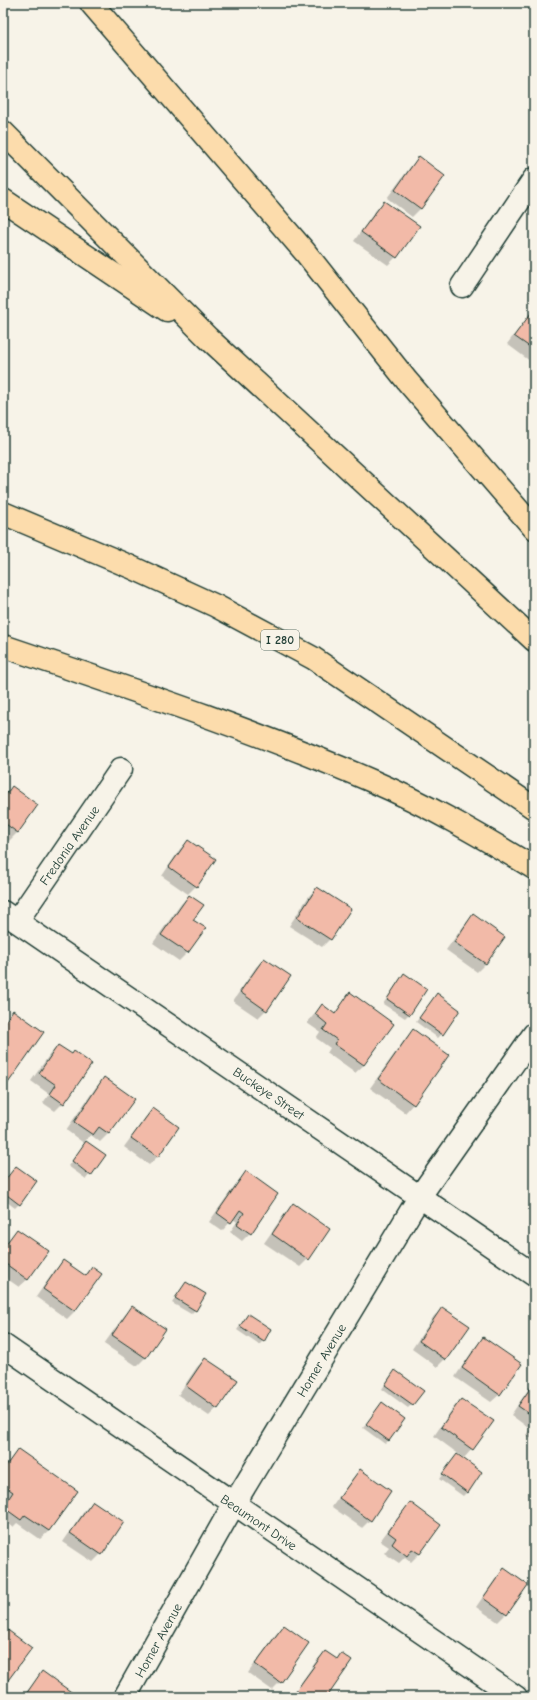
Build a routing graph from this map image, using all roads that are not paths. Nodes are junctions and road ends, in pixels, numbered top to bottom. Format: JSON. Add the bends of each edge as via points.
{"nodes":[{"id":1,"x":91,"y":3,"type":"edge"},
{"id":2,"x":3,"y":132,"type":"edge"},
{"id":3,"x":534,"y":179,"type":"edge"},
{"id":4,"x":3,"y":200,"type":"edge"},
{"id":5,"x":462,"y":286,"type":"dead end"},
{"id":6,"x":208,"y":338,"type":"junction"},
{"id":7,"x":3,"y":513,"type":"edge"},
{"id":8,"x":534,"y":528,"type":"edge"},
{"id":9,"x":534,"y":640,"type":"edge"},
{"id":10,"x":3,"y":646,"type":"edge"},
{"id":11,"x":121,"y":769,"type":"dead end"},
{"id":12,"x":534,"y":808,"type":"edge"},
{"id":13,"x":534,"y":868,"type":"edge"},
{"id":14,"x":10,"y":916,"type":"edge"},
{"id":15,"x":534,"y":1034,"type":"edge"},
{"id":16,"x":420,"y":1196,"type":"junction"},
{"id":17,"x":534,"y":1275,"type":"edge"},
{"id":18,"x":3,"y":1345,"type":"edge"},
{"id":19,"x":234,"y":1504,"type":"junction"},
{"id":20,"x":125,"y":1697,"type":"edge"},
{"id":21,"x":516,"y":1697,"type":"edge"}],
"edges":[{"from":1,"to":8,"type":"highway","via":[[305,252],[407,381]]},
{"from":2,"to":6,"type":"highway"},
{"from":3,"to":5,"type":"street"},
{"from":4,"to":6,"type":"highway"},
{"from":6,"to":9,"type":"highway"},
{"from":7,"to":12,"type":"highway","number":"I 280","via":[[216,606],[314,658]]},
{"from":10,"to":13,"type":"highway","via":[[230,724],[373,781],[487,839]]},
{"from":11,"to":14,"type":"street","name":"Fredonia Avenue"},
{"from":14,"to":16,"type":"street","name":"Buckeye Street"},
{"from":15,"to":16,"type":"street","name":"Homer Avenue"},
{"from":16,"to":17,"type":"street","name":"Buckeye Street"},
{"from":16,"to":19,"type":"street","name":"Homer Avenue"},
{"from":18,"to":19,"type":"street","name":"Beaumont Drive"},
{"from":19,"to":20,"type":"street","name":"Homer Avenue"},
{"from":19,"to":21,"type":"street","name":"Beaumont Drive"}]}
